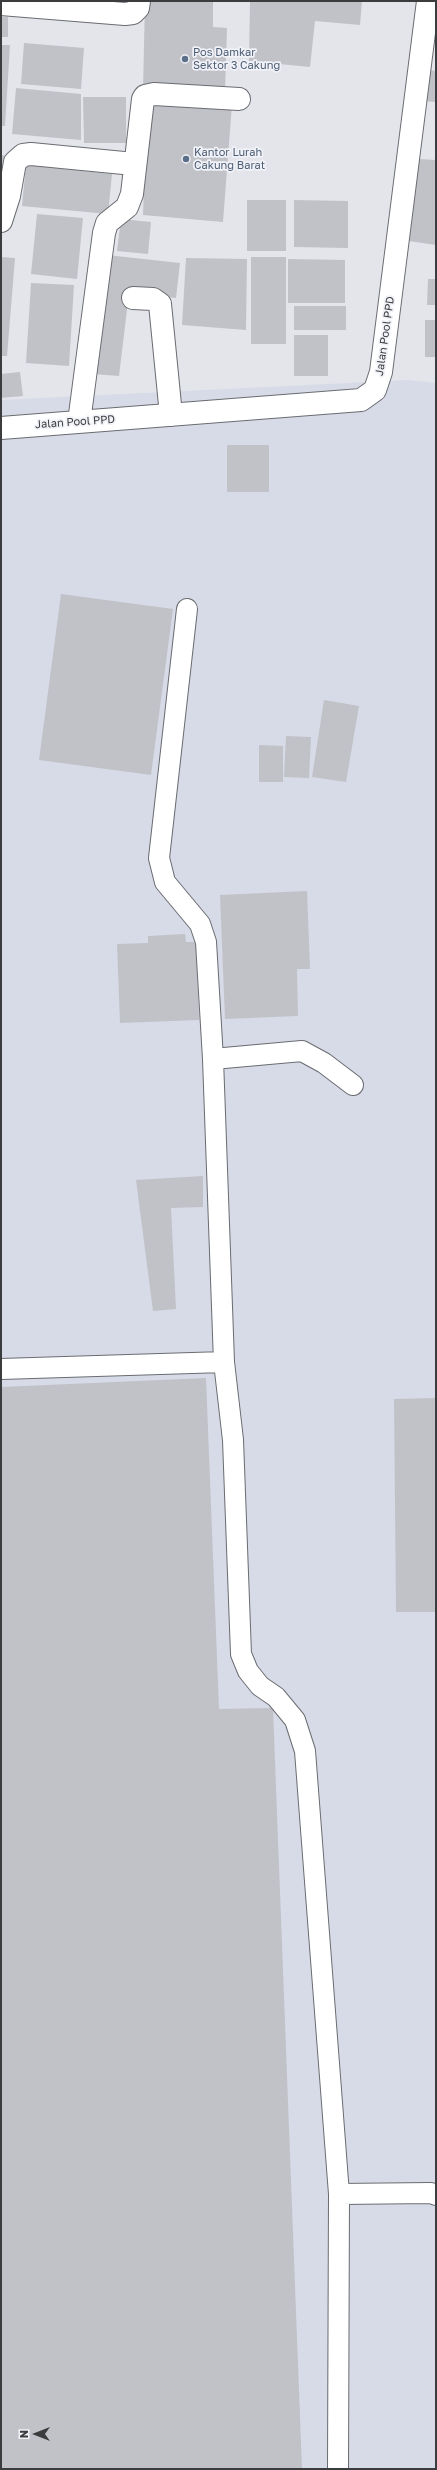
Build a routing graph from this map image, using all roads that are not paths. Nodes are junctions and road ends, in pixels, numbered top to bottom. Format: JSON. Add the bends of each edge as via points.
{"nodes":[{"id":1,"x":139,"y":1,"type":"edge"},
{"id":2,"x":428,"y":1,"type":"edge"},
{"id":3,"x":1,"y":4,"type":"edge"},
{"id":4,"x":239,"y":99,"type":"dead end"},
{"id":5,"x":134,"y":164,"type":"junction"},
{"id":6,"x":5,"y":196,"type":"edge"},
{"id":7,"x":1,"y":221,"type":"edge"},
{"id":8,"x":133,"y":298,"type":"dead end"},
{"id":9,"x":171,"y":415,"type":"junction"},
{"id":10,"x":79,"y":422,"type":"junction"},
{"id":11,"x":1,"y":428,"type":"edge"},
{"id":12,"x":186,"y":609,"type":"dead end"},
{"id":13,"x":213,"y":1059,"type":"junction"},
{"id":14,"x":353,"y":1085,"type":"dead end"},
{"id":15,"x":224,"y":1362,"type":"junction"},
{"id":16,"x":1,"y":1369,"type":"edge"},
{"id":17,"x":339,"y":2194,"type":"junction"},
{"id":18,"x":436,"y":2195,"type":"edge"},
{"id":19,"x":338,"y":2469,"type":"edge"}],
"edges":[{"from":1,"to":3,"type":"street","via":[[138,8],[125,14]]},
{"from":2,"to":9,"type":"street","name":"Jalan Pool PPD","via":[[381,372],[375,390],[361,400]]},
{"from":4,"to":5,"type":"street","via":[[154,94],[145,96],[140,109]]},
{"from":5,"to":6,"type":"street","via":[[23,155],[15,162]]},
{"from":5,"to":10,"type":"street","via":[[132,194],[127,207],[107,224],[104,233]]},
{"from":6,"to":7,"type":"street"},
{"from":8,"to":9,"type":"street","via":[[153,299],[160,304]]},
{"from":9,"to":10,"type":"street","name":"Jalan Pool PPD"},
{"from":10,"to":11,"type":"street","name":"Jalan Pool PPD"},
{"from":12,"to":13,"type":"lane","via":[[159,858],[164,882],[200,924],[206,942]]},
{"from":13,"to":14,"type":"lane","via":[[302,1051],[324,1063]]},
{"from":13,"to":15,"type":"lane"},
{"from":15,"to":16,"type":"lane"},
{"from":15,"to":17,"type":"lane","via":[[233,1440],[241,1654],[248,1671],[260,1686],[276,1697],[295,1720],[305,1751]]},
{"from":17,"to":18,"type":"lane"},
{"from":17,"to":19,"type":"lane"}]}
